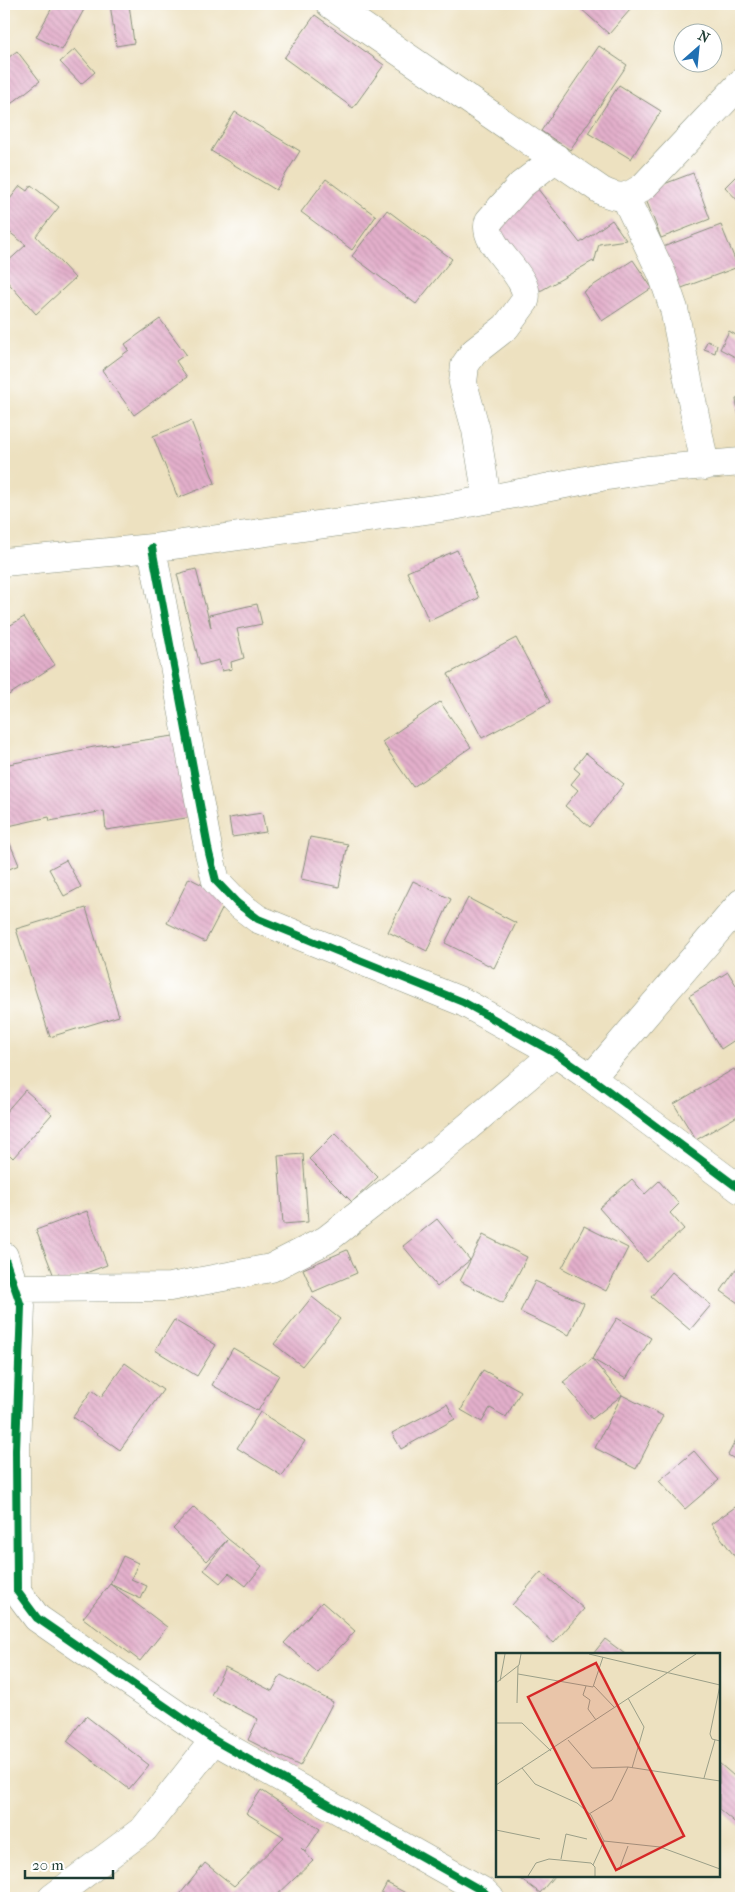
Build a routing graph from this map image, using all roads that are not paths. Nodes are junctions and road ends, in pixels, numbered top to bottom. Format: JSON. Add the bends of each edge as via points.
{"nodes":[{"id":1,"x":330,"y":4,"type":"edge"},
{"id":2,"x":741,"y":83,"type":"edge"},
{"id":3,"x":556,"y":158,"type":"junction"},
{"id":4,"x":625,"y":197,"type":"junction"},
{"id":5,"x":741,"y":462,"type":"edge"},
{"id":6,"x":705,"y":466,"type":"junction"},
{"id":7,"x":487,"y":499,"type":"junction"},
{"id":8,"x":152,"y":548,"type":"junction"},
{"id":9,"x":4,"y":562,"type":"edge"},
{"id":10,"x":741,"y":903,"type":"edge"},
{"id":11,"x":555,"y":1053,"type":"junction"},
{"id":12,"x":591,"y":1078,"type":"junction"},
{"id":13,"x":741,"y":1190,"type":"edge"},
{"id":14,"x":4,"y":1256,"type":"edge"},
{"id":15,"x":16,"y":1288,"type":"junction"},
{"id":16,"x":10,"y":1595,"type":"edge"},
{"id":17,"x":214,"y":1740,"type":"junction"},
{"id":18,"x":52,"y":1898,"type":"edge"},
{"id":19,"x":490,"y":1898,"type":"edge"}],
"edges":[{"from":1,"to":3,"type":"street"},
{"from":2,"to":4,"type":"street","via":[[644,186]]},
{"from":3,"to":4,"type":"street","via":[[602,192]]},
{"from":3,"to":7,"type":"street","via":[[520,186],[488,225],[493,242],[523,284],[527,295],[506,327],[474,352],[465,365],[463,383],[476,430]]},
{"from":4,"to":6,"type":"street","via":[[662,274],[674,309]]},
{"from":5,"to":6,"type":"street"},
{"from":6,"to":7,"type":"street","via":[[648,470]]},
{"from":7,"to":8,"type":"street"},
{"from":8,"to":9,"type":"street"},
{"from":8,"to":11,"type":"street","via":[[216,880],[237,903],[258,918],[463,1002]]},
{"from":10,"to":12,"type":"street"},
{"from":11,"to":12,"type":"street"},
{"from":11,"to":15,"type":"street","via":[[431,1158],[326,1240],[271,1268],[170,1288]]},
{"from":12,"to":13,"type":"street"},
{"from":14,"to":15,"type":"street"},
{"from":15,"to":16,"type":"street","via":[[21,1306]]},
{"from":16,"to":17,"type":"street","via":[[37,1618]]},
{"from":17,"to":18,"type":"street","via":[[144,1829]]},
{"from":17,"to":19,"type":"street"}]}
